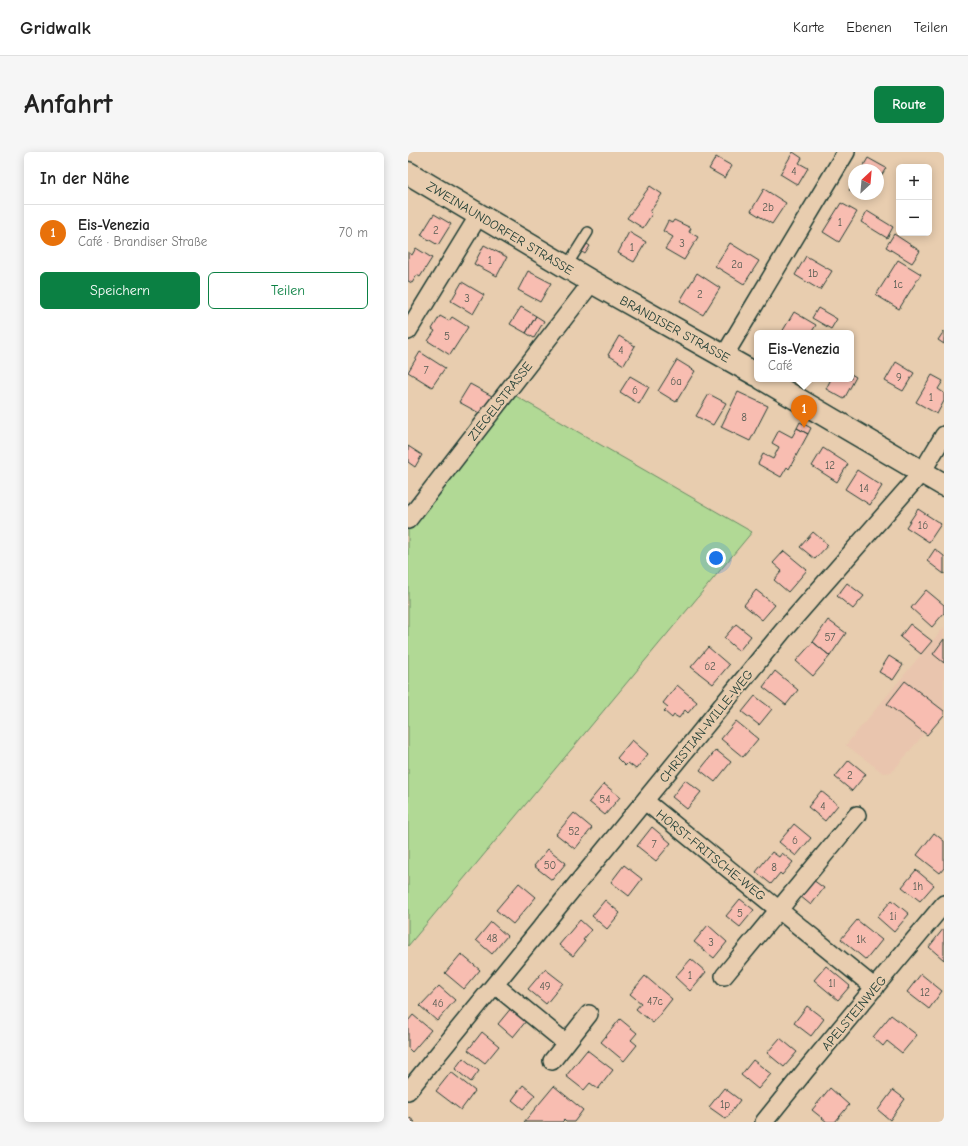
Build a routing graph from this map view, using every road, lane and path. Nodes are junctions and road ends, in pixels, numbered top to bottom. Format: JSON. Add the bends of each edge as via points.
{"nodes":[{"id":1,"x":846,"y":152,"type":"edge"},
{"id":2,"x":408,"y":173,"type":"edge"},
{"id":3,"x":478,"y":215,"type":"junction"},
{"id":4,"x":588,"y":232,"type":"dead end"},
{"id":5,"x":566,"y":267,"type":"junction"},
{"id":6,"x":592,"y":282,"type":"junction"},
{"id":7,"x":408,"y":330,"type":"edge"},
{"id":8,"x":724,"y":356,"type":"junction"},
{"id":9,"x":754,"y":373,"type":"edge"},
{"id":10,"x":768,"y":382,"type":"edge"},
{"id":11,"x":944,"y":435,"type":"edge"},
{"id":12,"x":922,"y":472,"type":"junction"},
{"id":13,"x":944,"y":485,"type":"edge"},
{"id":14,"x":408,"y":520,"type":"edge"},
{"id":15,"x":645,"y":801,"type":"junction"},
{"id":16,"x":857,"y":815,"type":"dead end"},
{"id":17,"x":944,"y":904,"type":"edge"},
{"id":18,"x":778,"y":909,"type":"junction"},
{"id":19,"x":724,"y":976,"type":"dead end"},
{"id":20,"x":495,"y":985,"type":"junction"},
{"id":21,"x":876,"y":988,"type":"junction"},
{"id":22,"x":589,"y":1014,"type":"dead end"},
{"id":23,"x":566,"y":1043,"type":"junction"},
{"id":24,"x":552,"y":1061,"type":"dead end"},
{"id":25,"x":408,"y":1091,"type":"edge"},
{"id":26,"x":764,"y":1122,"type":"edge"}],
"edges":[{"from":1,"to":8,"type":"street"},
{"from":2,"to":3,"type":"street","name":"ZWEINAUNDORFER STRASSE"},
{"from":3,"to":5,"type":"street","name":"ZWEINAUNDORFER STRASSE"},
{"from":3,"to":7,"type":"street"},
{"from":4,"to":5,"type":"lane"},
{"from":5,"to":6,"type":"street","name":"ZWEINAUNDORFER STRASSE"},
{"from":6,"to":8,"type":"street","name":"BRANDISER STRASSE"},
{"from":6,"to":14,"type":"street","name":"ZIEGELSTRASSE"},
{"from":8,"to":9,"type":"street","name":"BRANDISER STRASSE"},
{"from":10,"to":12,"type":"street"},
{"from":11,"to":12,"type":"street","name":"CHRISTIAN-WILLE-WEG"},
{"from":12,"to":13,"type":"street"},
{"from":12,"to":15,"type":"street","name":"CHRISTIAN-WILLE-WEG","via":[[782,632]]},
{"from":15,"to":18,"type":"street","name":"HORST-FRITSCHE-WEG"},
{"from":15,"to":20,"type":"street","name":"CHRISTIAN-WILLE-WEG"},
{"from":16,"to":18,"type":"street","name":"HORST-FRITSCHE-WEG"},
{"from":17,"to":21,"type":"street","name":"APELSTEINWEG"},
{"from":18,"to":19,"type":"street","name":"HORST-FRITSCHE-WEG"},
{"from":18,"to":21,"type":"street","name":"HORST-FRITSCHE-WEG"},
{"from":20,"to":23,"type":"street"},
{"from":20,"to":25,"type":"street","name":"CHRISTIAN-WILLE-WEG"},
{"from":21,"to":26,"type":"street","name":"APELSTEINWEG"},
{"from":22,"to":23,"type":"street"},
{"from":23,"to":24,"type":"street"}]}
